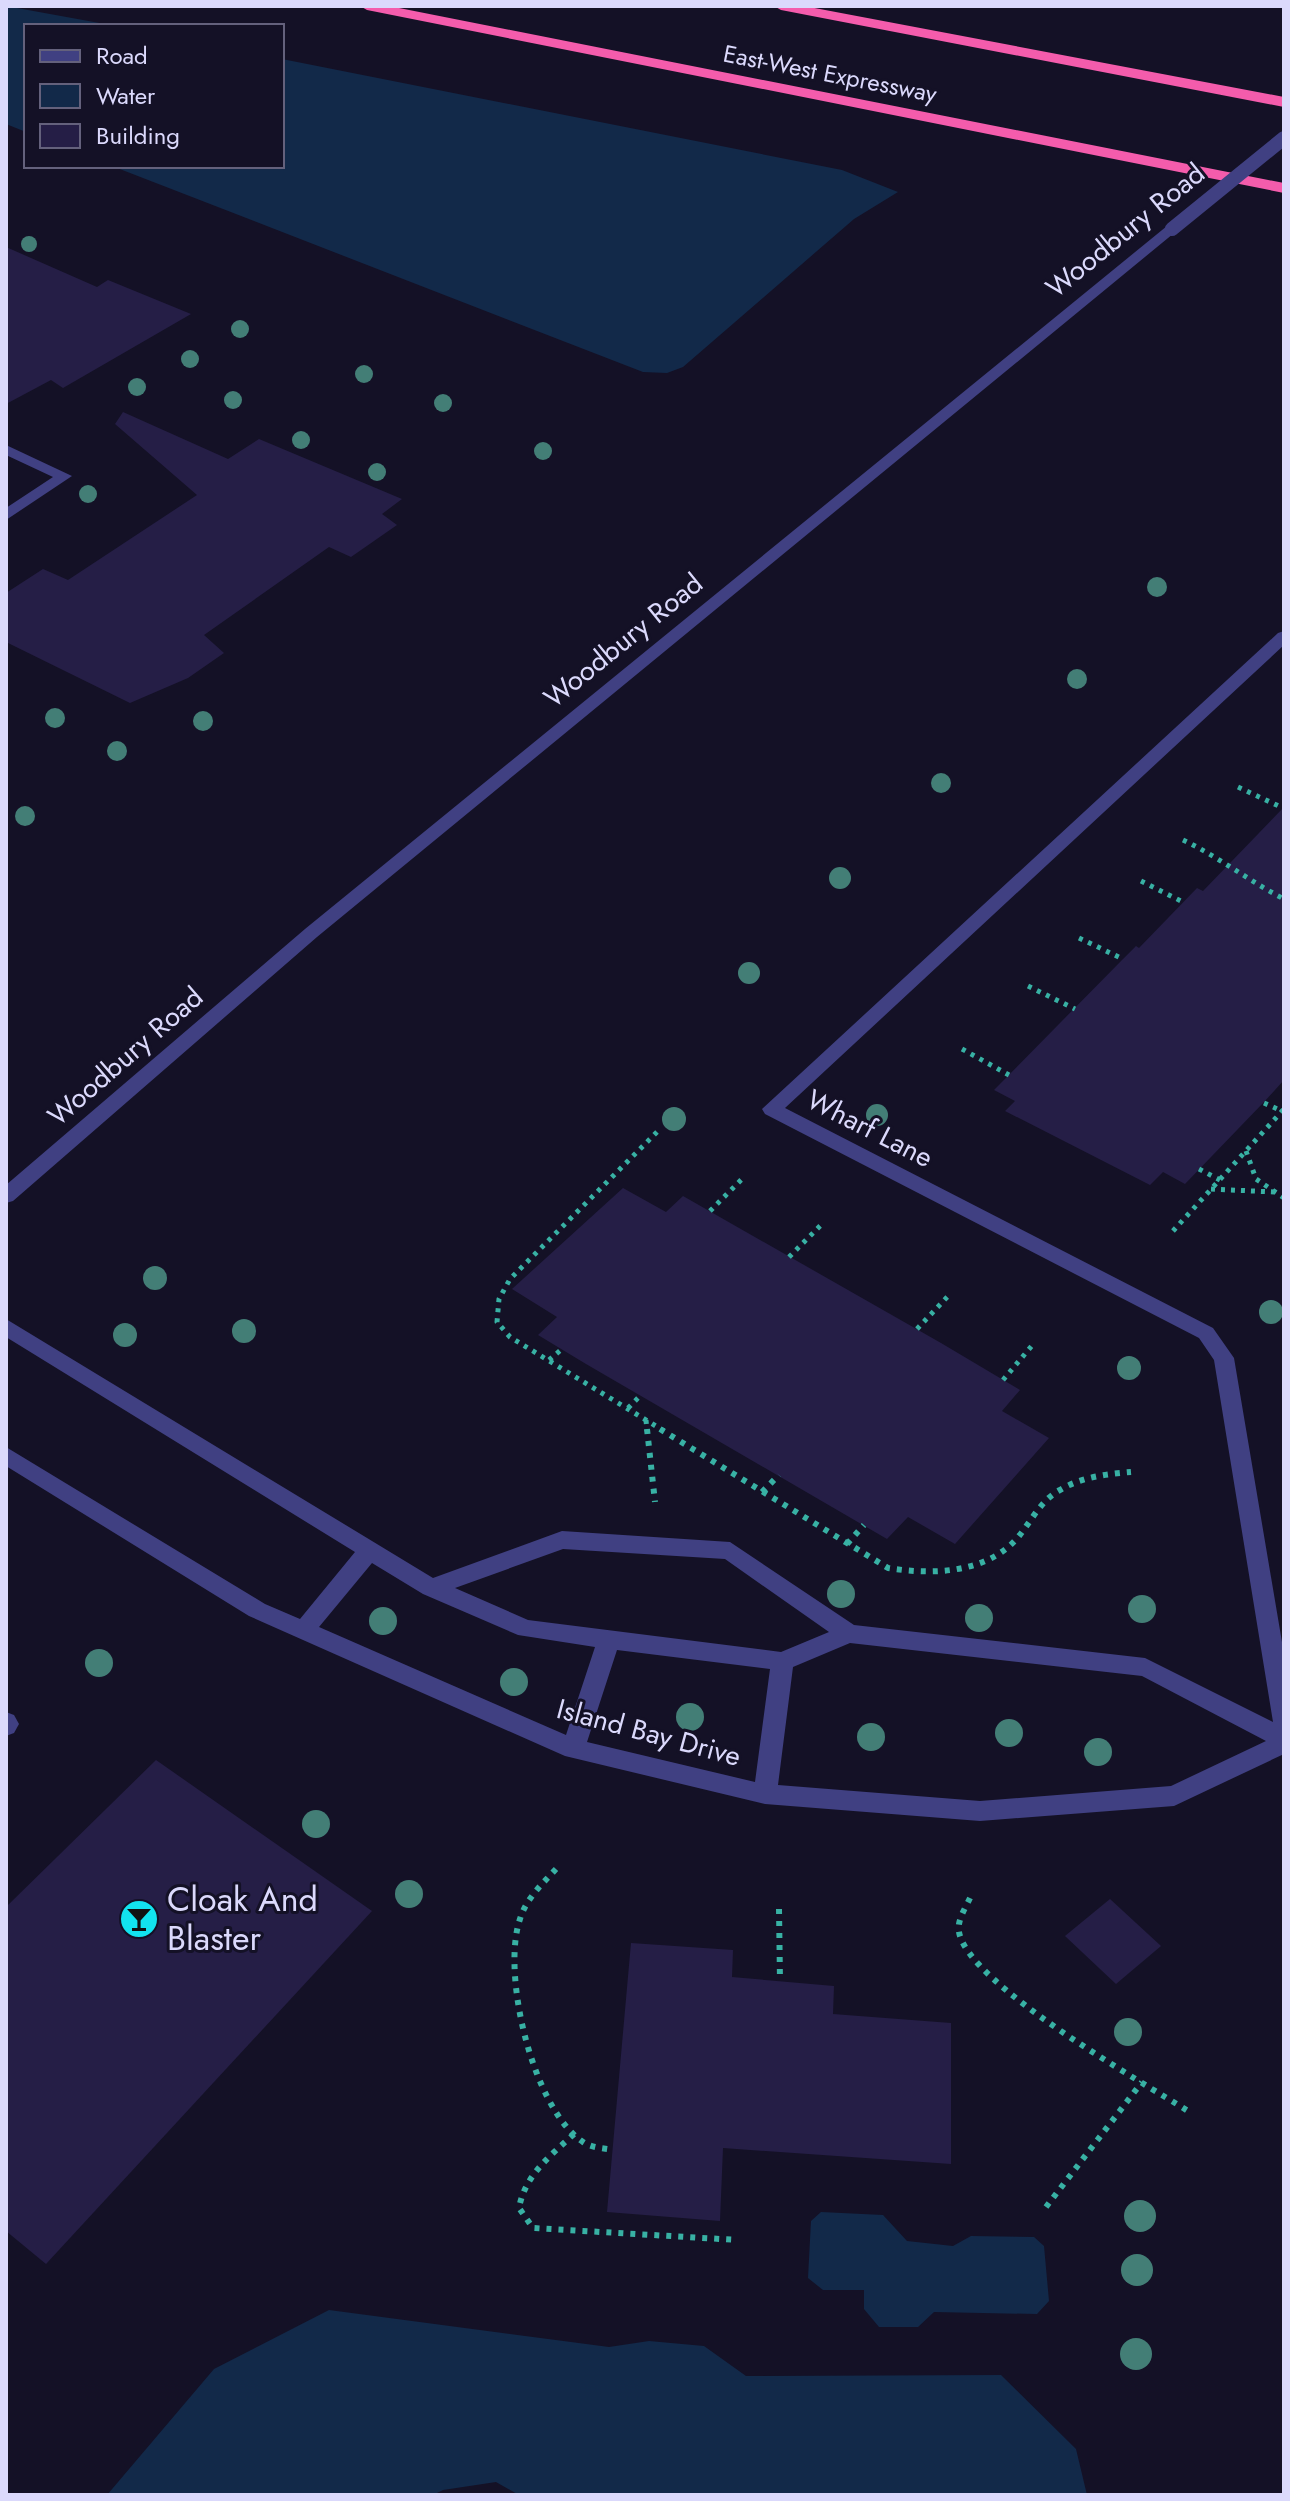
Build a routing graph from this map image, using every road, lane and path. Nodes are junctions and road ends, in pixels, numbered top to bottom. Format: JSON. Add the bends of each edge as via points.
{"nodes":[{"id":1,"x":367,"y":6,"type":"edge"},
{"id":2,"x":781,"y":6,"type":"edge"},
{"id":3,"x":1284,"y":102,"type":"edge"},
{"id":4,"x":1284,"y":138,"type":"edge"},
{"id":5,"x":1284,"y":188,"type":"edge"},
{"id":6,"x":6,"y":449,"type":"edge"},
{"id":7,"x":6,"y":515,"type":"edge"},
{"id":8,"x":1284,"y":636,"type":"edge"},
{"id":9,"x":1238,"y":787,"type":"dead end"},
{"id":10,"x":1283,"y":808,"type":"edge"},
{"id":11,"x":1183,"y":840,"type":"dead end"},
{"id":12,"x":1141,"y":881,"type":"dead end"},
{"id":13,"x":1284,"y":899,"type":"edge"},
{"id":14,"x":1183,"y":902,"type":"dead end"},
{"id":15,"x":1079,"y":938,"type":"dead end"},
{"id":16,"x":1123,"y":959,"type":"dead end"},
{"id":17,"x":1028,"y":986,"type":"dead end"},
{"id":18,"x":1075,"y":1009,"type":"dead end"},
{"id":19,"x":962,"y":1049,"type":"dead end"},
{"id":20,"x":1009,"y":1075,"type":"dead end"},
{"id":21,"x":1264,"y":1103,"type":"dead end"},
{"id":22,"x":1283,"y":1110,"type":"edge"},
{"id":23,"x":657,"y":1132,"type":"dead end"},
{"id":24,"x":1246,"y":1151,"type":"junction"},
{"id":25,"x":1199,"y":1169,"type":"dead end"},
{"id":26,"x":742,"y":1179,"type":"dead end"},
{"id":27,"x":1220,"y":1180,"type":"junction"},
{"id":28,"x":1210,"y":1189,"type":"junction"},
{"id":29,"x":1274,"y":1192,"type":"junction"},
{"id":30,"x":6,"y":1196,"type":"edge"},
{"id":31,"x":1284,"y":1198,"type":"edge"},
{"id":32,"x":710,"y":1211,"type":"dead end"},
{"id":33,"x":822,"y":1224,"type":"dead end"},
{"id":34,"x":1173,"y":1231,"type":"dead end"},
{"id":35,"x":789,"y":1257,"type":"dead end"},
{"id":36,"x":950,"y":1294,"type":"dead end"},
{"id":37,"x":6,"y":1327,"type":"edge"},
{"id":38,"x":917,"y":1329,"type":"dead end"},
{"id":39,"x":1035,"y":1342,"type":"dead end"},
{"id":40,"x":562,"y":1349,"type":"dead end"},
{"id":41,"x":549,"y":1360,"type":"junction"},
{"id":42,"x":1003,"y":1380,"type":"dead end"},
{"id":43,"x":642,"y":1394,"type":"dead end"},
{"id":44,"x":628,"y":1408,"type":"junction"},
{"id":45,"x":646,"y":1419,"type":"junction"},
{"id":46,"x":6,"y":1455,"type":"edge"},
{"id":47,"x":1131,"y":1472,"type":"dead end"},
{"id":48,"x":779,"y":1475,"type":"dead end"},
{"id":49,"x":762,"y":1492,"type":"junction"},
{"id":50,"x":656,"y":1504,"type":"dead end"},
{"id":51,"x":864,"y":1525,"type":"dead end"},
{"id":52,"x":847,"y":1544,"type":"junction"},
{"id":53,"x":369,"y":1551,"type":"junction"},
{"id":54,"x":431,"y":1588,"type":"junction"},
{"id":55,"x":304,"y":1630,"type":"junction"},
{"id":56,"x":849,"y":1634,"type":"junction"},
{"id":57,"x":609,"y":1640,"type":"junction"},
{"id":58,"x":782,"y":1661,"type":"junction"},
{"id":59,"x":1284,"y":1722,"type":"edge"},
{"id":60,"x":1284,"y":1741,"type":"edge"},
{"id":61,"x":573,"y":1749,"type":"junction"},
{"id":62,"x":765,"y":1794,"type":"junction"},
{"id":63,"x":556,"y":1869,"type":"dead end"},
{"id":64,"x":970,"y":1898,"type":"dead end"},
{"id":65,"x":779,"y":1909,"type":"dead end"},
{"id":66,"x":780,"y":1981,"type":"dead end"},
{"id":67,"x":1142,"y":2082,"type":"junction"},
{"id":68,"x":1188,"y":2111,"type":"dead end"},
{"id":69,"x":574,"y":2134,"type":"junction"},
{"id":70,"x":613,"y":2150,"type":"dead end"},
{"id":71,"x":1046,"y":2207,"type":"dead end"},
{"id":72,"x":738,"y":2240,"type":"dead end"}],
"edges":[{"from":1,"to":5,"type":"highway","name":"East-West Expressway"},
{"from":2,"to":3,"type":"highway"},
{"from":4,"to":30,"type":"street","name":"Woodbury Road","bridge":true,"via":[[311,933]]},
{"from":6,"to":7,"type":"street","via":[[64,476]]},
{"from":8,"to":59,"type":"street","name":"Wharf Lane","via":[[772,1109],[1206,1333],[1224,1358]]},
{"from":9,"to":10,"type":"path"},
{"from":11,"to":13,"type":"path","via":[[1236,866]]},
{"from":12,"to":14,"type":"path"},
{"from":15,"to":16,"type":"path"},
{"from":17,"to":18,"type":"path"},
{"from":19,"to":20,"type":"path"},
{"from":21,"to":22,"type":"path"},
{"from":22,"to":24,"type":"path"},
{"from":23,"to":41,"type":"path","via":[[510,1279],[499,1299],[497,1322],[510,1337]]},
{"from":24,"to":27,"type":"path"},
{"from":24,"to":29,"type":"path","via":[[1256,1179]]},
{"from":25,"to":27,"type":"path"},
{"from":26,"to":32,"type":"path"},
{"from":27,"to":28,"type":"path"},
{"from":28,"to":29,"type":"path"},
{"from":28,"to":34,"type":"path"},
{"from":29,"to":31,"type":"path"},
{"from":33,"to":35,"type":"path"},
{"from":36,"to":38,"type":"path"},
{"from":37,"to":53,"type":"street"},
{"from":39,"to":42,"type":"path"},
{"from":40,"to":41,"type":"path"},
{"from":41,"to":44,"type":"path"},
{"from":43,"to":44,"type":"path"},
{"from":44,"to":45,"type":"path"},
{"from":45,"to":49,"type":"path"},
{"from":45,"to":50,"type":"path"},
{"from":46,"to":55,"type":"street","name":"Island Bay Drive","via":[[257,1610]]},
{"from":47,"to":52,"type":"path","via":[[1060,1489],[1010,1545],[977,1564],[917,1574],[888,1568]]},
{"from":48,"to":49,"type":"path"},
{"from":49,"to":52,"type":"path"},
{"from":51,"to":52,"type":"path"},
{"from":53,"to":54,"type":"street"},
{"from":53,"to":55,"type":"street"},
{"from":54,"to":56,"type":"street","via":[[562,1540],[730,1551]]},
{"from":54,"to":57,"type":"street","via":[[526,1629]]},
{"from":55,"to":61,"type":"street","name":"Island Bay Drive"},
{"from":56,"to":58,"type":"street"},
{"from":56,"to":60,"type":"street","via":[[1145,1667]]},
{"from":57,"to":58,"type":"street"},
{"from":57,"to":61,"type":"street"},
{"from":58,"to":62,"type":"street"},
{"from":60,"to":62,"type":"street","name":"Island Bay Drive","via":[[1174,1796],[980,1811]]},
{"from":61,"to":62,"type":"street","name":"Island Bay Drive"},
{"from":63,"to":69,"type":"path","via":[[528,1901],[518,1922],[515,1985],[542,2086]]},
{"from":64,"to":67,"type":"path","via":[[958,1922],[972,1954],[1064,2032]]},
{"from":65,"to":66,"type":"path"},
{"from":67,"to":68,"type":"path"},
{"from":67,"to":71,"type":"path"},
{"from":69,"to":70,"type":"path","via":[[584,2143]]},
{"from":69,"to":72,"type":"path","via":[[541,2164],[520,2193],[519,2208],[533,2228]]}]}
